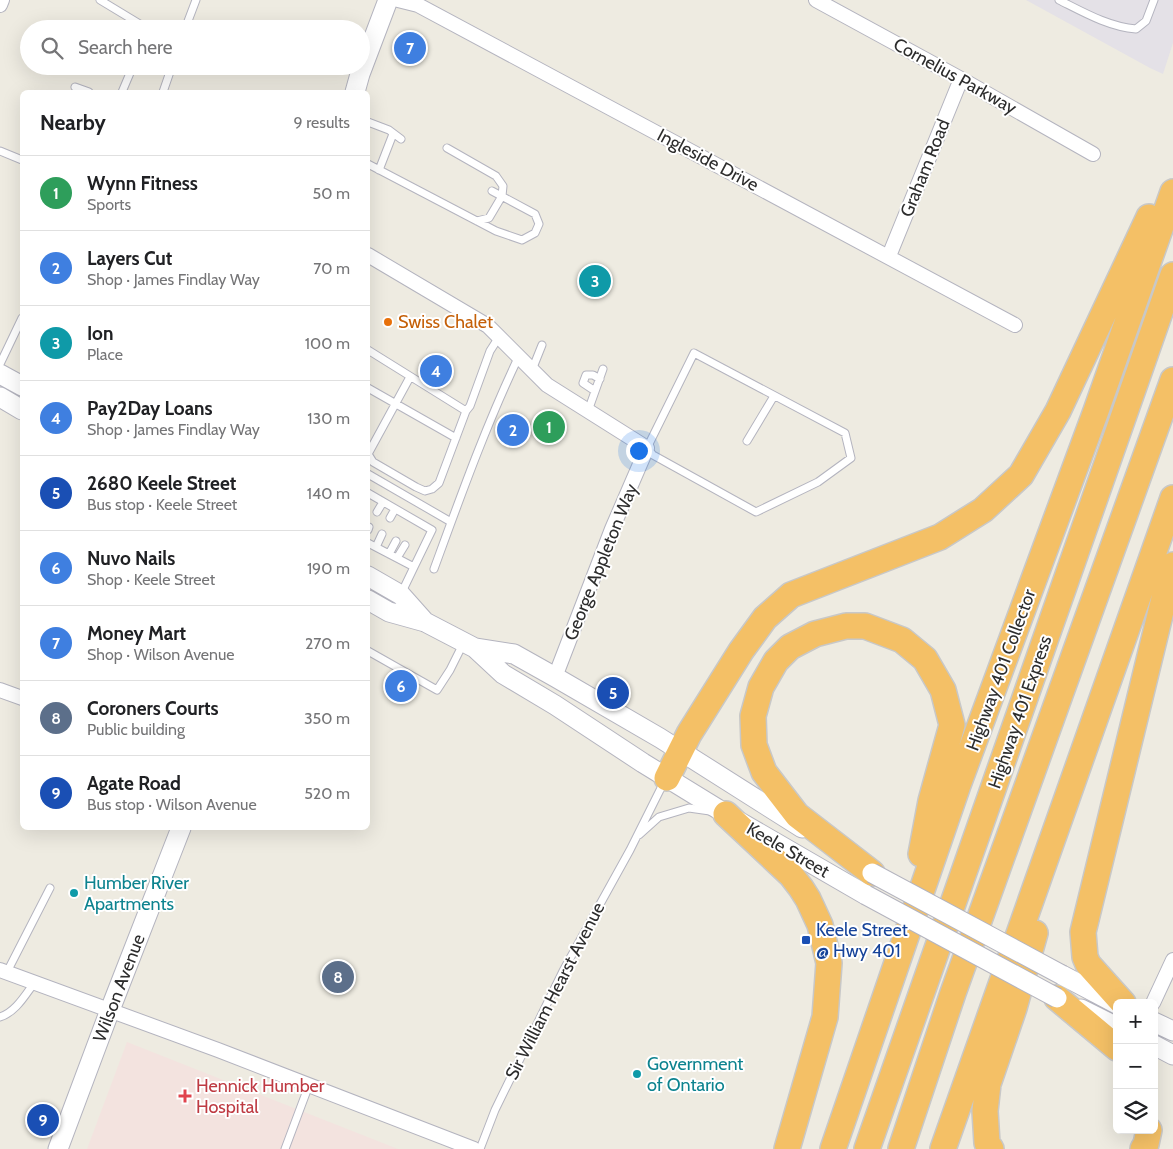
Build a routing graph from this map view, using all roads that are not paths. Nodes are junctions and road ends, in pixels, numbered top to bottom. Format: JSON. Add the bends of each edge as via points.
{"nodes":[{"id":1,"x":2,"y":0,"type":"edge"},
{"id":2,"x":100,"y":0,"type":"edge"},
{"id":3,"x":196,"y":0,"type":"edge"},
{"id":4,"x":388,"y":0,"type":"edge"},
{"id":5,"x":398,"y":0,"type":"edge"},
{"id":6,"x":816,"y":0,"type":"edge"},
{"id":7,"x":1059,"y":0,"type":"edge"},
{"id":8,"x":1154,"y":0,"type":"edge"},
{"id":9,"x":0,"y":5,"type":"edge"},
{"id":10,"x":133,"y":20,"type":"edge"},
{"id":11,"x":189,"y":20,"type":"edge"},
{"id":12,"x":370,"y":48,"type":"edge"},
{"id":13,"x":129,"y":75,"type":"edge"},
{"id":14,"x":169,"y":75,"type":"edge"},
{"id":15,"x":360,"y":75,"type":"edge"},
{"id":16,"x":961,"y":79,"type":"junction"},
{"id":17,"x":76,"y":88,"type":"dead end"},
{"id":18,"x":82,"y":90,"type":"edge"},
{"id":19,"x":123,"y":90,"type":"edge"},
{"id":20,"x":163,"y":90,"type":"edge"},
{"id":21,"x":356,"y":90,"type":"edge"},
{"id":22,"x":370,"y":123,"type":"edge"},
{"id":23,"x":393,"y":134,"type":"junction"},
{"id":24,"x":401,"y":139,"type":"dead end"},
{"id":25,"x":447,"y":148,"type":"dead end"},
{"id":26,"x":0,"y":151,"type":"edge"},
{"id":27,"x":1093,"y":154,"type":"dead end"},
{"id":28,"x":20,"y":159,"type":"edge"},
{"id":29,"x":370,"y":165,"type":"edge"},
{"id":30,"x":379,"y":170,"type":"junction"},
{"id":31,"x":1173,"y":183,"type":"edge"},
{"id":32,"x":492,"y":191,"type":"dead end"},
{"id":33,"x":1173,"y":192,"type":"edge"},
{"id":34,"x":502,"y":196,"type":"junction"},
{"id":35,"x":477,"y":221,"type":"junction"},
{"id":36,"x":370,"y":256,"type":"edge"},
{"id":37,"x":889,"y":256,"type":"junction"},
{"id":38,"x":1173,"y":275,"type":"edge"},
{"id":39,"x":20,"y":322,"type":"edge"},
{"id":40,"x":1015,"y":325,"type":"dead end"},
{"id":41,"x":500,"y":337,"type":"junction"},
{"id":42,"x":542,"y":345,"type":"dead end"},
{"id":43,"x":370,"y":351,"type":"edge"},
{"id":44,"x":519,"y":356,"type":"junction"},
{"id":45,"x":0,"y":364,"type":"edge"},
{"id":46,"x":603,"y":369,"type":"dead end"},
{"id":47,"x":532,"y":370,"type":"junction"},
{"id":48,"x":0,"y":374,"type":"edge"},
{"id":49,"x":410,"y":377,"type":"junction"},
{"id":50,"x":600,"y":379,"type":"junction"},
{"id":51,"x":1173,"y":380,"type":"edge"},
{"id":52,"x":20,"y":385,"type":"edge"},
{"id":53,"x":370,"y":389,"type":"edge"},
{"id":54,"x":595,"y":391,"type":"junction"},
{"id":55,"x":774,"y":396,"type":"junction"},
{"id":56,"x":0,"y":397,"type":"edge"},
{"id":57,"x":396,"y":403,"type":"junction"},
{"id":58,"x":20,"y":409,"type":"edge"},
{"id":59,"x":466,"y":410,"type":"junction"},
{"id":60,"x":588,"y":411,"type":"junction"},
{"id":61,"x":456,"y":438,"type":"junction"},
{"id":62,"x":747,"y":441,"type":"dead end"},
{"id":63,"x":647,"y":448,"type":"junction"},
{"id":64,"x":370,"y":450,"type":"edge"},
{"id":65,"x":370,"y":457,"type":"edge"},
{"id":66,"x":370,"y":475,"type":"edge"},
{"id":67,"x":370,"y":494,"type":"edge"},
{"id":68,"x":1173,"y":498,"type":"edge"},
{"id":69,"x":383,"y":502,"type":"junction"},
{"id":70,"x":395,"y":509,"type":"junction"},
{"id":71,"x":377,"y":512,"type":"dead end"},
{"id":72,"x":410,"y":517,"type":"junction"},
{"id":73,"x":390,"y":518,"type":"dead end"},
{"id":74,"x":417,"y":522,"type":"junction"},
{"id":75,"x":451,"y":522,"type":"junction"},
{"id":76,"x":405,"y":526,"type":"dead end"},
{"id":77,"x":412,"y":530,"type":"dead end"},
{"id":78,"x":382,"y":534,"type":"dead end"},
{"id":79,"x":396,"y":541,"type":"dead end"},
{"id":80,"x":370,"y":544,"type":"edge"},
{"id":81,"x":405,"y":546,"type":"dead end"},
{"id":82,"x":376,"y":547,"type":"junction"},
{"id":83,"x":390,"y":554,"type":"junction"},
{"id":84,"x":398,"y":558,"type":"junction"},
{"id":85,"x":1173,"y":565,"type":"edge"},
{"id":86,"x":414,"y":567,"type":"junction"},
{"id":87,"x":434,"y":569,"type":"dead end"},
{"id":88,"x":370,"y":577,"type":"edge"},
{"id":89,"x":401,"y":595,"type":"junction"},
{"id":90,"x":370,"y":601,"type":"edge"},
{"id":91,"x":425,"y":622,"type":"junction"},
{"id":92,"x":469,"y":645,"type":"junction"},
{"id":93,"x":370,"y":652,"type":"edge"},
{"id":94,"x":555,"y":677,"type":"junction"},
{"id":95,"x":0,"y":690,"type":"edge"},
{"id":96,"x":20,"y":697,"type":"edge"},
{"id":97,"x":681,"y":751,"type":"junction"},
{"id":98,"x":1082,"y":758,"type":"junction"},
{"id":99,"x":667,"y":778,"type":"junction"},
{"id":100,"x":726,"y":814,"type":"junction"},
{"id":101,"x":180,"y":830,"type":"edge"},
{"id":102,"x":637,"y":837,"type":"junction"},
{"id":103,"x":869,"y":884,"type":"junction"},
{"id":104,"x":50,"y":888,"type":"dead end"},
{"id":105,"x":907,"y":933,"type":"junction"},
{"id":106,"x":1173,"y":960,"type":"edge"},
{"id":107,"x":4,"y":971,"type":"edge"},
{"id":108,"x":35,"y":982,"type":"junction"},
{"id":109,"x":1060,"y":986,"type":"junction"},
{"id":110,"x":1119,"y":999,"type":"edge"},
{"id":111,"x":1155,"y":999,"type":"edge"},
{"id":112,"x":1113,"y":1003,"type":"edge"},
{"id":113,"x":110,"y":1010,"type":"junction"},
{"id":114,"x":0,"y":1017,"type":"edge"},
{"id":115,"x":1113,"y":1024,"type":"edge"},
{"id":116,"x":1158,"y":1024,"type":"edge"},
{"id":117,"x":1173,"y":1031,"type":"edge"},
{"id":118,"x":1113,"y":1044,"type":"edge"},
{"id":119,"x":1158,"y":1047,"type":"edge"},
{"id":120,"x":1173,"y":1055,"type":"edge"},
{"id":121,"x":309,"y":1085,"type":"junction"},
{"id":122,"x":1148,"y":1134,"type":"edge"},
{"id":123,"x":58,"y":1149,"type":"edge"},
{"id":124,"x":285,"y":1149,"type":"edge"},
{"id":125,"x":474,"y":1149,"type":"edge"},
{"id":126,"x":480,"y":1149,"type":"edge"},
{"id":127,"x":787,"y":1149,"type":"edge"},
{"id":128,"x":833,"y":1149,"type":"edge"},
{"id":129,"x":867,"y":1149,"type":"edge"},
{"id":130,"x":900,"y":1149,"type":"edge"},
{"id":131,"x":943,"y":1149,"type":"edge"},
{"id":132,"x":991,"y":1149,"type":"edge"},
{"id":133,"x":1143,"y":1149,"type":"edge"}],
"edges":[{"from":1,"to":9,"type":"street"},
{"from":2,"to":10,"type":"lane"},
{"from":3,"to":11,"type":"lane"},
{"from":4,"to":12,"type":"main road"},
{"from":5,"to":37,"type":"street","name":"Ingleside Drive","via":[[418,5]]},
{"from":6,"to":16,"type":"street","name":"Cornelius Parkway"},
{"from":7,"to":8,"type":"lane","via":[[1099,19],[1136,30],[1146,20]]},
{"from":13,"to":19,"type":"lane"},
{"from":14,"to":20,"type":"lane"},
{"from":15,"to":21,"type":"main road"},
{"from":16,"to":27,"type":"street","name":"Cornelius Parkway"},
{"from":16,"to":37,"type":"street","name":"Graham Road"},
{"from":17,"to":18,"type":"lane"},
{"from":22,"to":23,"type":"lane"},
{"from":23,"to":24,"type":"lane"},
{"from":23,"to":30,"type":"lane"},
{"from":25,"to":34,"type":"lane","via":[[496,176],[503,186]]},
{"from":26,"to":28,"type":"lane"},
{"from":29,"to":30,"type":"lane"},
{"from":30,"to":35,"type":"lane"},
{"from":31,"to":97,"type":"highway","via":[[1158,198],[1058,410],[1021,476],[983,510],[940,537],[791,595],[764,618]]},
{"from":32,"to":34,"type":"lane"},
{"from":33,"to":105,"type":"highway","name":"Highway 401 Collector"},
{"from":34,"to":35,"type":"lane","via":[[490,218]]},
{"from":34,"to":35,"type":"lane","via":[[535,214],[539,224],[535,233],[522,240]]},
{"from":36,"to":41,"type":"street","via":[[488,326]]},
{"from":37,"to":40,"type":"street","name":"Ingleside Drive"},
{"from":38,"to":129,"type":"highway","name":"Highway 401 Express"},
{"from":39,"to":45,"type":"lane"},
{"from":41,"to":44,"type":"street"},
{"from":41,"to":59,"type":"lane","via":[[490,351]]},
{"from":42,"to":47,"type":"lane"},
{"from":43,"to":49,"type":"lane"},
{"from":44,"to":47,"type":"street"},
{"from":44,"to":75,"type":"lane"},
{"from":46,"to":50,"type":"lane"},
{"from":47,"to":60,"type":"street","via":[[547,386]]},
{"from":48,"to":52,"type":"main road"},
{"from":49,"to":57,"type":"lane"},
{"from":49,"to":59,"type":"lane"},
{"from":50,"to":54,"type":"lane"},
{"from":50,"to":54,"type":"lane","via":[[586,375],[583,383]]},
{"from":51,"to":130,"type":"highway","name":"Highway 401 Express"},
{"from":53,"to":57,"type":"lane"},
{"from":54,"to":60,"type":"lane"},
{"from":55,"to":62,"type":"lane"},
{"from":55,"to":63,"type":"lane","via":[[694,354]]},
{"from":55,"to":63,"type":"lane","via":[[845,433],[851,458],[818,482],[756,512],[653,455]]},
{"from":56,"to":58,"type":"main road"},
{"from":57,"to":61,"type":"lane"},
{"from":57,"to":64,"type":"lane"},
{"from":59,"to":61,"type":"lane"},
{"from":60,"to":63,"type":"street"},
{"from":61,"to":65,"type":"lane","via":[[439,483],[425,491],[373,462]]},
{"from":63,"to":94,"type":"street","name":"George Appleton Way"},
{"from":66,"to":75,"type":"lane"},
{"from":67,"to":69,"type":"lane"},
{"from":68,"to":98,"type":"highway"},
{"from":69,"to":70,"type":"lane"},
{"from":69,"to":71,"type":"lane"},
{"from":70,"to":72,"type":"lane"},
{"from":70,"to":73,"type":"lane"},
{"from":72,"to":74,"type":"lane"},
{"from":72,"to":76,"type":"lane"},
{"from":74,"to":77,"type":"lane"},
{"from":74,"to":86,"type":"lane","via":[[432,530]]},
{"from":75,"to":87,"type":"lane"},
{"from":78,"to":82,"type":"lane"},
{"from":79,"to":83,"type":"lane"},
{"from":80,"to":82,"type":"lane"},
{"from":81,"to":84,"type":"lane"},
{"from":82,"to":83,"type":"lane"},
{"from":83,"to":84,"type":"lane"},
{"from":84,"to":86,"type":"lane"},
{"from":85,"to":110,"type":"highway","via":[[1083,932],[1088,964]]},
{"from":86,"to":89,"type":"lane"},
{"from":88,"to":89,"type":"main road","name":"Keele Street"},
{"from":89,"to":91,"type":"main road","name":"Keele Street"},
{"from":90,"to":91,"type":"main road","name":"Keele Street","via":[[389,612]]},
{"from":91,"to":92,"type":"main road","name":"Keele Street"},
{"from":92,"to":93,"type":"lane","via":[[437,690]]},
{"from":92,"to":94,"type":"main road","name":"Keele Street","via":[[514,654]]},
{"from":92,"to":99,"type":"main road","name":"Keele Street","via":[[503,674]]},
{"from":94,"to":97,"type":"main road","name":"Keele Street"},
{"from":95,"to":96,"type":"street"},
{"from":97,"to":99,"type":"highway"},
{"from":97,"to":103,"type":"main road","name":"Keele Street"},
{"from":98,"to":131,"type":"highway"},
{"from":98,"to":132,"type":"highway","via":[[1014,1008],[988,1084],[985,1111],[987,1143]]},
{"from":99,"to":100,"type":"main road","name":"Keele Street"},
{"from":99,"to":102,"type":"lane","name":"Sir William Hearst Avenue"},
{"from":100,"to":102,"type":"lane","name":"Sir William Hearst Avenue","via":[[683,809],[659,817]]},
{"from":100,"to":103,"type":"main road","name":"Keele Street"},
{"from":100,"to":127,"type":"highway","via":[[801,888],[820,925],[829,964],[825,1017]]},
{"from":101,"to":113,"type":"main road","name":"Wilson Avenue"},
{"from":102,"to":126,"type":"lane","name":"Sir William Hearst Avenue","via":[[563,971],[495,1110]]},
{"from":103,"to":105,"type":"highway","via":[[797,815],[764,772],[754,745],[752,716],[761,687],[776,661],[790,646],[815,634],[846,626],[865,626],[902,640],[925,659],[943,690],[952,725],[931,801]]},
{"from":103,"to":109,"type":"main road","name":"Keele Street","bridge":true},
{"from":104,"to":107,"type":"lane"},
{"from":105,"to":128,"type":"highway","name":"Highway 401 Collector"},
{"from":106,"to":111,"type":"street"},
{"from":107,"to":108,"type":"street"},
{"from":108,"to":113,"type":"street"},
{"from":108,"to":114,"type":"lane","via":[[17,1006]]},
{"from":109,"to":112,"type":"main road","name":"Keele Street"},
{"from":109,"to":115,"type":"main road","name":"Keele Street"},
{"from":109,"to":118,"type":"highway"},
{"from":113,"to":121,"type":"street"},
{"from":113,"to":123,"type":"main road","name":"Wilson Avenue"},
{"from":116,"to":117,"type":"main road"},
{"from":119,"to":120,"type":"main road"},
{"from":121,"to":124,"type":"lane"},
{"from":121,"to":125,"type":"street"},
{"from":122,"to":133,"type":"highway"}]}
